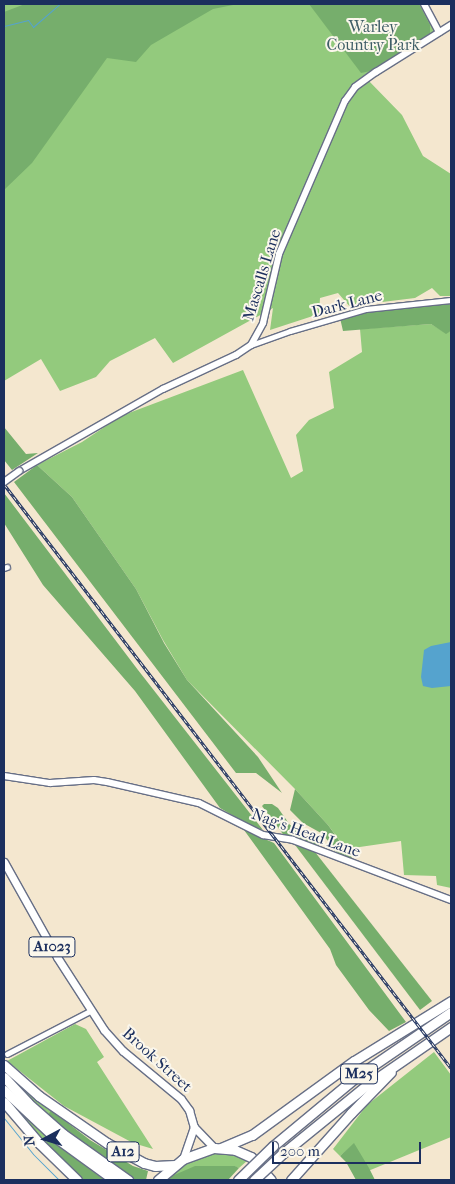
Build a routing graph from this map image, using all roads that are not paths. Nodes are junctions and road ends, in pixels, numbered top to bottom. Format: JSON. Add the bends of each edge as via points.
{"nodes":[{"id":1,"x":424,"y":4,"type":"edge"},
{"id":2,"x":451,"y":25,"type":"edge"},
{"id":3,"x":439,"y":32,"type":"junction"},
{"id":4,"x":451,"y":300,"type":"edge"},
{"id":5,"x":260,"y":332,"type":"junction"},
{"id":6,"x":269,"y":338,"type":"junction"},
{"id":7,"x":251,"y":345,"type":"junction"},
{"id":8,"x":4,"y":482,"type":"edge"},
{"id":9,"x":4,"y":776,"type":"edge"},
{"id":10,"x":4,"y":862,"type":"edge"},
{"id":11,"x":451,"y":900,"type":"edge"},
{"id":12,"x":451,"y":1001,"type":"edge"},
{"id":13,"x":451,"y":1007,"type":"edge"},
{"id":14,"x":90,"y":1011,"type":"junction"},
{"id":15,"x":451,"y":1012,"type":"edge"},
{"id":16,"x":451,"y":1027,"type":"edge"},
{"id":17,"x":7,"y":1054,"type":"dead end"},
{"id":18,"x":402,"y":1060,"type":"junction"},
{"id":19,"x":4,"y":1066,"type":"edge"},
{"id":20,"x":338,"y":1074,"type":"junction"},
{"id":21,"x":4,"y":1077,"type":"edge"},
{"id":22,"x":4,"y":1090,"type":"edge"},
{"id":23,"x":4,"y":1102,"type":"edge"},
{"id":24,"x":194,"y":1127,"type":"junction"},
{"id":25,"x":218,"y":1148,"type":"junction"},
{"id":26,"x":183,"y":1159,"type":"junction"},
{"id":27,"x":175,"y":1165,"type":"junction"},
{"id":28,"x":77,"y":1180,"type":"edge"},
{"id":29,"x":114,"y":1180,"type":"edge"},
{"id":30,"x":128,"y":1180,"type":"edge"},
{"id":31,"x":158,"y":1180,"type":"edge"},
{"id":32,"x":238,"y":1180,"type":"edge"},
{"id":33,"x":254,"y":1180,"type":"edge"},
{"id":34,"x":271,"y":1180,"type":"edge"},
{"id":35,"x":291,"y":1180,"type":"edge"}],
"edges":[{"from":1,"to":3,"type":"street"},
{"from":2,"to":3,"type":"street","name":"Mascalls Lane"},
{"from":3,"to":5,"type":"street","name":"Mascalls Lane","via":[[355,87],[345,101],[279,254]]},
{"from":4,"to":6,"type":"street","name":"Dark Lane","via":[[366,309]]},
{"from":5,"to":6,"type":"street"},
{"from":5,"to":7,"type":"street","name":"Mascalls Lane"},
{"from":6,"to":7,"type":"street","name":"Dark Lane"},
{"from":7,"to":8,"type":"street","name":"Mascalls Lane","bridge":true,"via":[[163,389],[19,470]]},
{"from":9,"to":11,"type":"street","name":"Nag's Head Lane","via":[[50,783],[94,780],[199,803],[263,835],[292,840]]},
{"from":10,"to":14,"type":"main road","name":"Brook Street","number":"A1023"},
{"from":12,"to":20,"type":"highway","number":"M25"},
{"from":13,"to":20,"type":"highway","number":"M25"},
{"from":14,"to":17,"type":"street"},
{"from":14,"to":24,"type":"main road","name":"Brook Street","number":"A1023","via":[[123,1051],[181,1099],[189,1110]]},
{"from":15,"to":32,"type":"highway","number":"M25","bridge":true,"via":[[356,1077],[273,1146]]},
{"from":16,"to":18,"type":"highway","number":"M25"},
{"from":18,"to":33,"type":"highway","number":"M25","bridge":true,"via":[[343,1103]]},
{"from":18,"to":35,"type":"highway","number":"M25"},
{"from":19,"to":27,"type":"highway","number":"A12","via":[[39,1096],[107,1143],[144,1163]]},
{"from":20,"to":25,"type":"highway","number":"M25","via":[[252,1135]]},
{"from":21,"to":30,"type":"highway","number":"A12","via":[[62,1134]]},
{"from":22,"to":29,"type":"highway","number":"A12","via":[[51,1134]]},
{"from":23,"to":28,"type":"highway"},
{"from":24,"to":25,"type":"main road","name":"Brook Street","number":"A1023"},
{"from":24,"to":26,"type":"main road"},
{"from":25,"to":26,"type":"highway"},
{"from":25,"to":34,"type":"highway","via":[[235,1150],[251,1157]]},
{"from":26,"to":27,"type":"highway"},
{"from":27,"to":31,"type":"highway"}]}
